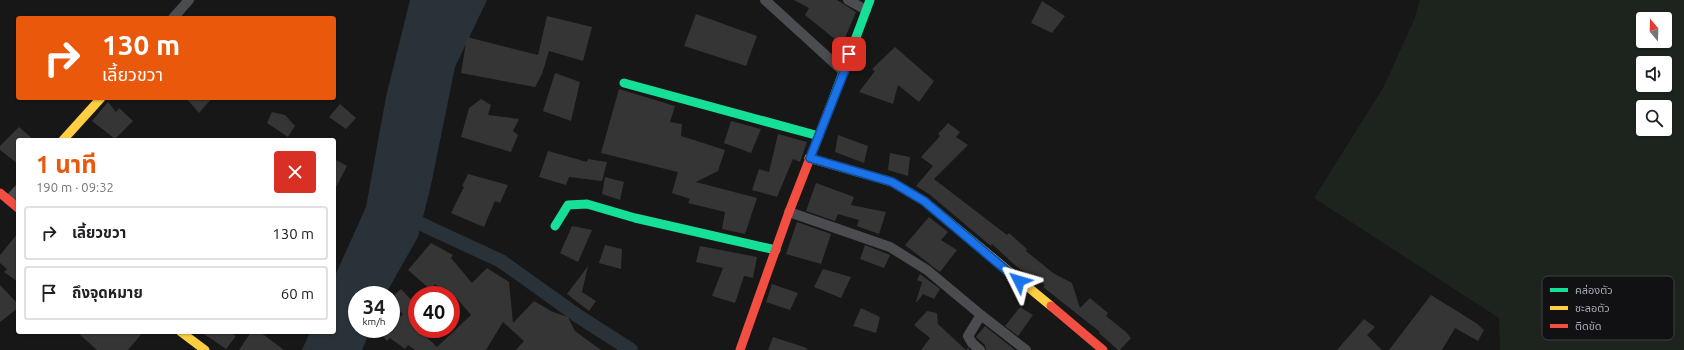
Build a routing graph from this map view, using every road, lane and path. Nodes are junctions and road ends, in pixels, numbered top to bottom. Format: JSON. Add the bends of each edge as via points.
{"nodes":[{"id":1,"x":188,"y":0,"type":"edge"},
{"id":2,"x":765,"y":0,"type":"edge"},
{"id":3,"x":848,"y":0,"type":"edge"},
{"id":4,"x":870,"y":0,"type":"edge"},
{"id":5,"x":866,"y":10,"type":"junction"},
{"id":6,"x":174,"y":16,"type":"edge"},
{"id":7,"x":844,"y":72,"type":"junction"},
{"id":8,"x":624,"y":83,"type":"dead end"},
{"id":9,"x":99,"y":100,"type":"edge"},
{"id":10,"x":819,"y":136,"type":"junction"},
{"id":11,"x":65,"y":138,"type":"edge"},
{"id":12,"x":810,"y":158,"type":"junction"},
{"id":13,"x":16,"y":192,"type":"edge"},
{"id":14,"x":0,"y":193,"type":"edge"},
{"id":15,"x":9,"y":200,"type":"junction"},
{"id":16,"x":16,"y":206,"type":"edge"},
{"id":17,"x":790,"y":212,"type":"junction"},
{"id":18,"x":555,"y":226,"type":"dead end"},
{"id":19,"x":776,"y":250,"type":"junction"},
{"id":20,"x":981,"y":315,"type":"junction"},
{"id":21,"x":184,"y":334,"type":"edge"},
{"id":22,"x":205,"y":350,"type":"edge"},
{"id":23,"x":740,"y":350,"type":"edge"},
{"id":24,"x":980,"y":350,"type":"edge"},
{"id":25,"x":1026,"y":350,"type":"edge"},
{"id":26,"x":1103,"y":350,"type":"edge"}],
"edges":[{"from":1,"to":6,"type":"street"},
{"from":2,"to":7,"type":"street"},
{"from":3,"to":5,"type":"street"},
{"from":4,"to":5,"type":"street"},
{"from":5,"to":7,"type":"street"},
{"from":7,"to":10,"type":"street"},
{"from":8,"to":10,"type":"street"},
{"from":9,"to":11,"type":"street"},
{"from":10,"to":12,"type":"street"},
{"from":12,"to":17,"type":"street"},
{"from":12,"to":26,"type":"street","via":[[892,182],[924,201]]},
{"from":13,"to":15,"type":"street"},
{"from":14,"to":15,"type":"street"},
{"from":15,"to":16,"type":"street"},
{"from":17,"to":19,"type":"street"},
{"from":17,"to":20,"type":"street","via":[[890,247],[927,270]]},
{"from":18,"to":19,"type":"street","via":[[568,205],[587,204],[635,218]]},
{"from":19,"to":23,"type":"street"},
{"from":20,"to":24,"type":"street","via":[[968,336]]},
{"from":20,"to":25,"type":"street"},
{"from":21,"to":22,"type":"street"}]}
